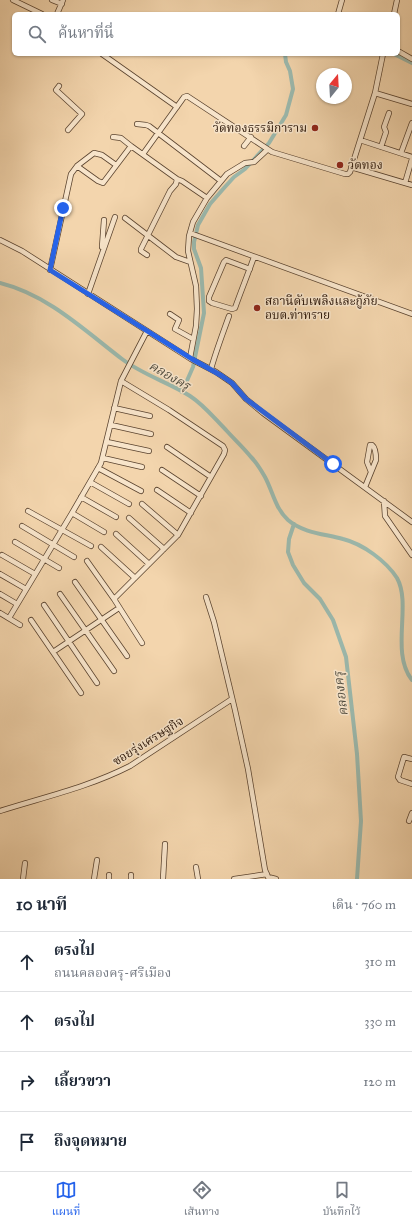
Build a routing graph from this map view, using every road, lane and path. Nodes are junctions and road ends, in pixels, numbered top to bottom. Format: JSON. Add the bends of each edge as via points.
{"nodes":[{"id":1,"x":13,"y":0,"type":"edge"},
{"id":2,"x":52,"y":0,"type":"edge"},
{"id":3,"x":342,"y":0,"type":"edge"},
{"id":4,"x":397,"y":0,"type":"edge"},
{"id":5,"x":62,"y":2,"type":"edge"},
{"id":6,"x":38,"y":12,"type":"edge"},
{"id":7,"x":58,"y":12,"type":"edge"},
{"id":8,"x":339,"y":12,"type":"edge"},
{"id":9,"x":394,"y":12,"type":"edge"},
{"id":10,"x":400,"y":52,"type":"edge"},
{"id":11,"x":105,"y":56,"type":"edge"},
{"id":12,"x":382,"y":56,"type":"edge"},
{"id":13,"x":412,"y":59,"type":"edge"},
{"id":14,"x":59,"y":86,"type":"dead end"},
{"id":15,"x":375,"y":93,"type":"junction"},
{"id":16,"x":412,"y":104,"type":"edge"},
{"id":17,"x":177,"y":107,"type":"junction"},
{"id":18,"x":389,"y":113,"type":"dead end"},
{"id":19,"x":412,"y":123,"type":"edge"},
{"id":20,"x":137,"y":124,"type":"dead end"},
{"id":21,"x":68,"y":130,"type":"dead end"},
{"id":22,"x":158,"y":132,"type":"junction"},
{"id":23,"x":251,"y":137,"type":"junction"},
{"id":24,"x":113,"y":138,"type":"dead end"},
{"id":25,"x":360,"y":140,"type":"junction"},
{"id":26,"x":131,"y":146,"type":"junction"},
{"id":27,"x":244,"y":146,"type":"dead end"},
{"id":28,"x":381,"y":147,"type":"junction"},
{"id":29,"x":265,"y":148,"type":"junction"},
{"id":30,"x":143,"y":154,"type":"junction"},
{"id":31,"x":401,"y":154,"type":"junction"},
{"id":32,"x":412,"y":158,"type":"edge"},
{"id":33,"x":116,"y":165,"type":"junction"},
{"id":34,"x":77,"y":166,"type":"junction"},
{"id":35,"x":351,"y":167,"type":"junction"},
{"id":36,"x":177,"y":179,"type":"junction"},
{"id":37,"x":221,"y":181,"type":"junction"},
{"id":38,"x":405,"y":183,"type":"junction"},
{"id":39,"x":412,"y":185,"type":"edge"},
{"id":40,"x":207,"y":198,"type":"junction"},
{"id":41,"x":115,"y":217,"type":"dead end"},
{"id":42,"x":125,"y":218,"type":"dead end"},
{"id":43,"x":104,"y":220,"type":"dead end"},
{"id":44,"x":191,"y":233,"type":"junction"},
{"id":45,"x":148,"y":235,"type":"junction"},
{"id":46,"x":0,"y":240,"type":"edge"},
{"id":47,"x":102,"y":252,"type":"junction"},
{"id":48,"x":147,"y":255,"type":"dead end"},
{"id":49,"x":254,"y":257,"type":"junction"},
{"id":50,"x":190,"y":262,"type":"junction"},
{"id":51,"x":250,"y":268,"type":"junction"},
{"id":52,"x":50,"y":270,"type":"junction"},
{"id":53,"x":88,"y":294,"type":"junction"},
{"id":54,"x":170,"y":314,"type":"dead end"},
{"id":55,"x":412,"y":314,"type":"edge"},
{"id":56,"x":229,"y":316,"type":"dead end"},
{"id":57,"x":146,"y":331,"type":"junction"},
{"id":58,"x":193,"y":339,"type":"junction"},
{"id":59,"x":191,"y":358,"type":"junction"},
{"id":60,"x":210,"y":369,"type":"junction"},
{"id":61,"x":121,"y":381,"type":"junction"},
{"id":62,"x":114,"y":408,"type":"junction"},
{"id":63,"x":150,"y":416,"type":"dead end"},
{"id":64,"x":111,"y":425,"type":"junction"},
{"id":65,"x":150,"y":434,"type":"dead end"},
{"id":66,"x":107,"y":442,"type":"junction"},
{"id":67,"x":167,"y":447,"type":"dead end"},
{"id":68,"x":149,"y":451,"type":"dead end"},
{"id":69,"x":103,"y":458,"type":"junction"},
{"id":70,"x":142,"y":467,"type":"dead end"},
{"id":71,"x":98,"y":468,"type":"junction"},
{"id":72,"x":162,"y":470,"type":"dead end"},
{"id":73,"x":371,"y":472,"type":"junction"},
{"id":74,"x":211,"y":477,"type":"junction"},
{"id":75,"x":90,"y":482,"type":"junction"},
{"id":76,"x":365,"y":487,"type":"junction"},
{"id":77,"x":157,"y":490,"type":"dead end"},
{"id":78,"x":141,"y":491,"type":"dead end"},
{"id":79,"x":200,"y":496,"type":"junction"},
{"id":80,"x":81,"y":497,"type":"junction"},
{"id":81,"x":384,"y":501,"type":"junction"},
{"id":82,"x":129,"y":504,"type":"dead end"},
{"id":83,"x":142,"y":504,"type":"dead end"},
{"id":84,"x":28,"y":510,"type":"dead end"},
{"id":85,"x":72,"y":513,"type":"junction"},
{"id":86,"x":191,"y":513,"type":"junction"},
{"id":87,"x":116,"y":517,"type":"dead end"},
{"id":88,"x":129,"y":518,"type":"dead end"},
{"id":89,"x":412,"y":522,"type":"edge"},
{"id":90,"x":22,"y":526,"type":"dead end"},
{"id":91,"x":61,"y":529,"type":"junction"},
{"id":92,"x":104,"y":532,"type":"dead end"},
{"id":93,"x":116,"y":534,"type":"dead end"},
{"id":94,"x":178,"y":535,"type":"junction"},
{"id":95,"x":15,"y":542,"type":"dead end"},
{"id":96,"x":53,"y":544,"type":"junction"},
{"id":97,"x":91,"y":546,"type":"dead end"},
{"id":98,"x":101,"y":548,"type":"dead end"},
{"id":99,"x":164,"y":549,"type":"junction"},
{"id":100,"x":2,"y":554,"type":"dead end"},
{"id":101,"x":412,"y":555,"type":"edge"},
{"id":102,"x":74,"y":557,"type":"dead end"},
{"id":103,"x":44,"y":559,"type":"junction"},
{"id":104,"x":87,"y":561,"type":"dead end"},
{"id":105,"x":149,"y":564,"type":"junction"},
{"id":106,"x":59,"y":568,"type":"dead end"},
{"id":107,"x":0,"y":574,"type":"edge"},
{"id":108,"x":35,"y":574,"type":"junction"},
{"id":109,"x":135,"y":578,"type":"junction"},
{"id":110,"x":75,"y":582,"type":"dead end"},
{"id":111,"x":26,"y":589,"type":"junction"},
{"id":112,"x":0,"y":594,"type":"edge"},
{"id":113,"x":60,"y":594,"type":"dead end"},
{"id":114,"x":206,"y":597,"type":"dead end"},
{"id":115,"x":114,"y":599,"type":"junction"},
{"id":116,"x":17,"y":604,"type":"junction"},
{"id":117,"x":44,"y":605,"type":"dead end"},
{"id":118,"x":119,"y":608,"type":"junction"},
{"id":119,"x":0,"y":614,"type":"edge"},
{"id":120,"x":8,"y":618,"type":"junction"},
{"id":121,"x":31,"y":620,"type":"dead end"},
{"id":122,"x":102,"y":620,"type":"junction"},
{"id":123,"x":20,"y":625,"type":"dead end"},
{"id":124,"x":86,"y":630,"type":"junction"},
{"id":125,"x":69,"y":642,"type":"junction"},
{"id":126,"x":142,"y":643,"type":"dead end"},
{"id":127,"x":53,"y":652,"type":"junction"},
{"id":128,"x":127,"y":656,"type":"dead end"},
{"id":129,"x":114,"y":671,"type":"dead end"},
{"id":130,"x":97,"y":683,"type":"dead end"},
{"id":131,"x":81,"y":693,"type":"dead end"},
{"id":132,"x":232,"y":699,"type":"junction"},
{"id":133,"x":412,"y":759,"type":"edge"},
{"id":134,"x":412,"y":784,"type":"edge"},
{"id":135,"x":0,"y":811,"type":"edge"},
{"id":136,"x":412,"y":812,"type":"edge"},
{"id":137,"x":409,"y":821,"type":"dead end"},
{"id":138,"x":165,"y":844,"type":"dead end"},
{"id":139,"x":97,"y":860,"type":"dead end"},
{"id":140,"x":25,"y":862,"type":"dead end"},
{"id":141,"x":196,"y":867,"type":"dead end"},
{"id":142,"x":267,"y":874,"type":"junction"},
{"id":143,"x":249,"y":878,"type":"edge"},
{"id":144,"x":22,"y":879,"type":"edge"},
{"id":145,"x":94,"y":879,"type":"edge"},
{"id":146,"x":163,"y":879,"type":"edge"},
{"id":147,"x":198,"y":879,"type":"edge"},
{"id":148,"x":235,"y":879,"type":"edge"},
{"id":149,"x":276,"y":879,"type":"edge"}],
"edges":[{"from":1,"to":6,"type":"street"},
{"from":2,"to":5,"type":"street"},
{"from":3,"to":8,"type":"street"},
{"from":4,"to":9,"type":"street"},
{"from":5,"to":7,"type":"street"},
{"from":10,"to":13,"type":"street"},
{"from":11,"to":17,"type":"street"},
{"from":12,"to":15,"type":"street"},
{"from":14,"to":21,"type":"street","via":[[56,90],[82,114]]},
{"from":15,"to":16,"type":"street"},
{"from":15,"to":25,"type":"street"},
{"from":17,"to":22,"type":"street"},
{"from":17,"to":23,"type":"street","via":[[186,96]]},
{"from":18,"to":28,"type":"street"},
{"from":19,"to":31,"type":"street"},
{"from":20,"to":22,"type":"street","via":[[146,125]]},
{"from":22,"to":30,"type":"street"},
{"from":22,"to":37,"type":"street"},
{"from":23,"to":27,"type":"street"},
{"from":23,"to":29,"type":"street"},
{"from":24,"to":26,"type":"street","via":[[121,138]]},
{"from":25,"to":28,"type":"street"},
{"from":25,"to":35,"type":"street"},
{"from":26,"to":30,"type":"street"},
{"from":26,"to":33,"type":"street"},
{"from":28,"to":31,"type":"street"},
{"from":29,"to":35,"type":"street","via":[[345,174],[348,174]]},
{"from":29,"to":37,"type":"street","via":[[254,162],[233,169]]},
{"from":30,"to":36,"type":"street"},
{"from":31,"to":32,"type":"street"},
{"from":32,"to":38,"type":"street"},
{"from":33,"to":34,"type":"street","via":[[98,153],[90,155]]},
{"from":33,"to":34,"type":"street","via":[[102,183]]},
{"from":34,"to":52,"type":"street","via":[[70,178]]},
{"from":35,"to":38,"type":"street"},
{"from":36,"to":40,"type":"street"},
{"from":36,"to":45,"type":"street"},
{"from":37,"to":40,"type":"street"},
{"from":38,"to":39,"type":"street"},
{"from":40,"to":44,"type":"street","via":[[196,216]]},
{"from":41,"to":47,"type":"street"},
{"from":42,"to":45,"type":"street"},
{"from":43,"to":47,"type":"street"},
{"from":44,"to":49,"type":"street"},
{"from":44,"to":50,"type":"street","via":[[188,244]]},
{"from":45,"to":48,"type":"street","via":[[140,250]]},
{"from":45,"to":50,"type":"street","via":[[176,257]]},
{"from":46,"to":52,"type":"street"},
{"from":47,"to":53,"type":"street"},
{"from":49,"to":51,"type":"street"},
{"from":49,"to":55,"type":"street"},
{"from":50,"to":58,"type":"street","via":[[196,286],[197,309]]},
{"from":51,"to":51,"type":"street","via":[[235,308],[232,310],[209,301],[224,262],[228,260]]},
{"from":52,"to":53,"type":"street"},
{"from":53,"to":57,"type":"street"},
{"from":54,"to":58,"type":"street","via":[[179,320],[175,329]]},
{"from":56,"to":60,"type":"street"},
{"from":57,"to":59,"type":"street"},
{"from":57,"to":61,"type":"street"},
{"from":58,"to":59,"type":"street"},
{"from":59,"to":60,"type":"street"},
{"from":60,"to":76,"type":"street","via":[[232,383],[251,404]]},
{"from":61,"to":62,"type":"street"},
{"from":61,"to":74,"type":"street","via":[[223,446],[224,454]]},
{"from":62,"to":63,"type":"street"},
{"from":62,"to":64,"type":"street"},
{"from":64,"to":65,"type":"street"},
{"from":64,"to":66,"type":"street"},
{"from":66,"to":68,"type":"street"},
{"from":66,"to":69,"type":"street"},
{"from":67,"to":74,"type":"street"},
{"from":69,"to":70,"type":"street"},
{"from":69,"to":71,"type":"street"},
{"from":71,"to":75,"type":"street"},
{"from":71,"to":78,"type":"street"},
{"from":72,"to":79,"type":"street"},
{"from":73,"to":73,"type":"street","via":[[367,462],[372,444],[376,460]]},
{"from":73,"to":76,"type":"street"},
{"from":74,"to":79,"type":"street"},
{"from":75,"to":80,"type":"street"},
{"from":75,"to":82,"type":"street"},
{"from":76,"to":81,"type":"street"},
{"from":77,"to":86,"type":"street"},
{"from":79,"to":86,"type":"street"},
{"from":80,"to":85,"type":"street"},
{"from":80,"to":87,"type":"street"},
{"from":81,"to":89,"type":"street"},
{"from":81,"to":101,"type":"street","via":[[385,516]]},
{"from":83,"to":94,"type":"street"},
{"from":84,"to":91,"type":"street"},
{"from":85,"to":91,"type":"street"},
{"from":85,"to":92,"type":"street"},
{"from":86,"to":94,"type":"street"},
{"from":88,"to":99,"type":"street"},
{"from":90,"to":96,"type":"street"},
{"from":91,"to":96,"type":"street"},
{"from":91,"to":97,"type":"street"},
{"from":93,"to":105,"type":"street"},
{"from":94,"to":99,"type":"street"},
{"from":95,"to":103,"type":"street"},
{"from":96,"to":102,"type":"street"},
{"from":96,"to":103,"type":"street"},
{"from":98,"to":109,"type":"street"},
{"from":99,"to":105,"type":"street"},
{"from":100,"to":108,"type":"street"},
{"from":103,"to":106,"type":"street"},
{"from":103,"to":108,"type":"street"},
{"from":104,"to":115,"type":"street"},
{"from":105,"to":109,"type":"street"},
{"from":107,"to":111,"type":"street"},
{"from":108,"to":111,"type":"street"},
{"from":109,"to":115,"type":"street"},
{"from":110,"to":122,"type":"street"},
{"from":111,"to":116,"type":"street"},
{"from":112,"to":116,"type":"street"},
{"from":113,"to":124,"type":"street"},
{"from":114,"to":132,"type":"street"},
{"from":115,"to":118,"type":"street"},
{"from":116,"to":120,"type":"street"},
{"from":117,"to":125,"type":"street"},
{"from":118,"to":122,"type":"street"},
{"from":118,"to":126,"type":"street"},
{"from":119,"to":120,"type":"street"},
{"from":120,"to":123,"type":"street"},
{"from":121,"to":127,"type":"street"},
{"from":122,"to":124,"type":"street"},
{"from":122,"to":128,"type":"street"},
{"from":124,"to":125,"type":"street"},
{"from":124,"to":129,"type":"street"},
{"from":125,"to":127,"type":"street"},
{"from":125,"to":130,"type":"street"},
{"from":127,"to":131,"type":"street"},
{"from":132,"to":135,"type":"street","name":"ซอยรุ่งเศรษฐกิจ","via":[[115,774]]},
{"from":132,"to":142,"type":"street"},
{"from":133,"to":134,"type":"street","via":[[404,757],[398,777]]},
{"from":136,"to":137,"type":"street"},
{"from":138,"to":146,"type":"street"},
{"from":139,"to":145,"type":"street"},
{"from":140,"to":144,"type":"street"},
{"from":141,"to":147,"type":"street"},
{"from":142,"to":143,"type":"street"},
{"from":142,"to":149,"type":"street","via":[[268,877]]},
{"from":143,"to":148,"type":"street"}]}
